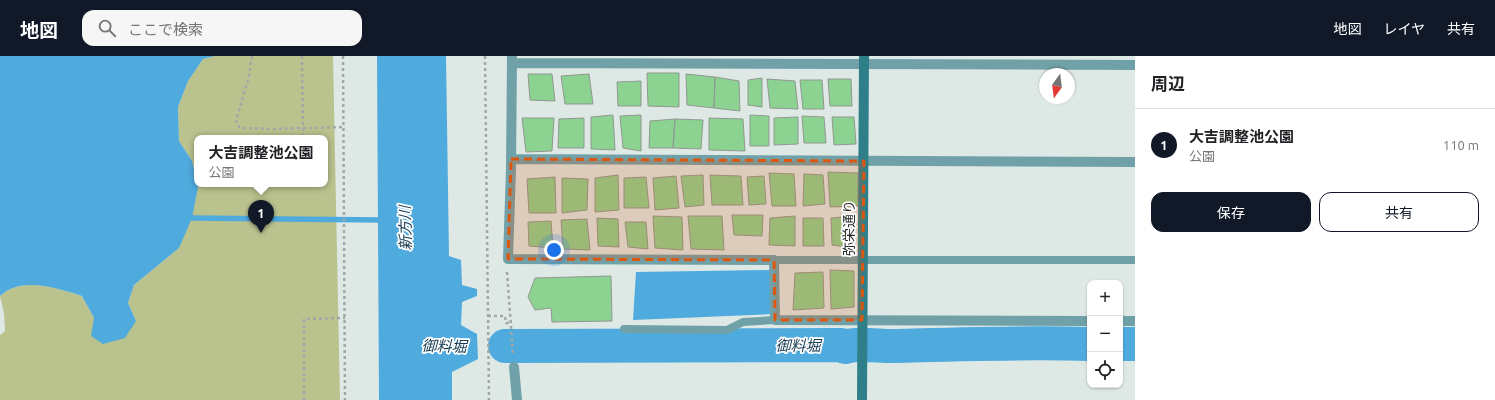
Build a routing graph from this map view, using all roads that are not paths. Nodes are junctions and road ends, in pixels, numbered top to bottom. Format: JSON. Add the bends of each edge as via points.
{"nodes":[{"id":1,"x":512,"y":59,"type":"edge"},
{"id":2,"x":864,"y":60,"type":"edge"},
{"id":3,"x":1135,"y":65,"type":"edge"},
{"id":4,"x":511,"y":159,"type":"junction"},
{"id":5,"x":864,"y":161,"type":"junction"},
{"id":6,"x":1135,"y":162,"type":"edge"},
{"id":7,"x":774,"y":260,"type":"junction"},
{"id":8,"x":863,"y":260,"type":"junction"},
{"id":9,"x":1135,"y":260,"type":"edge"},
{"id":10,"x":775,"y":320,"type":"junction"},
{"id":11,"x":1087,"y":321,"type":"edge"},
{"id":12,"x":1123,"y":321,"type":"edge"},
{"id":13,"x":1135,"y":321,"type":"edge"},
{"id":14,"x":862,"y":324,"type":"junction"},
{"id":15,"x":624,"y":329,"type":"dead end"},
{"id":16,"x":514,"y":362,"type":"road end"},
{"id":17,"x":517,"y":400,"type":"edge"},
{"id":18,"x":862,"y":400,"type":"edge"}],
"edges":[{"from":1,"to":2,"type":"street"},
{"from":1,"to":4,"type":"street"},
{"from":2,"to":3,"type":"street"},
{"from":2,"to":5,"type":"street","name":"弥栄通り"},
{"from":4,"to":5,"type":"street"},
{"from":4,"to":7,"type":"street","via":[[508,259]]},
{"from":5,"to":6,"type":"street"},
{"from":5,"to":8,"type":"street","name":"弥栄通り"},
{"from":7,"to":8,"type":"lane"},
{"from":7,"to":10,"type":"street"},
{"from":8,"to":9,"type":"lane"},
{"from":8,"to":14,"type":"street","name":"弥栄通り"},
{"from":10,"to":14,"type":"street"},
{"from":10,"to":15,"type":"lane","via":[[743,322],[727,330]]},
{"from":11,"to":14,"type":"street"},
{"from":12,"to":13,"type":"street"},
{"from":14,"to":18,"type":"street","name":"弥栄通り"},
{"from":16,"to":17,"type":"street"}]}
